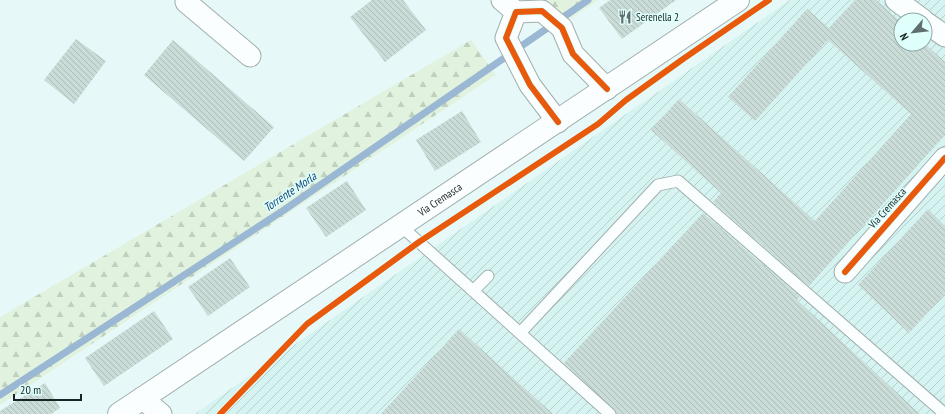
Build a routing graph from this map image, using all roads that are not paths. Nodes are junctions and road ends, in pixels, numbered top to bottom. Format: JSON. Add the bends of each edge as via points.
{"nodes":[{"id":1,"x":187,"y":0,"type":"edge"},
{"id":2,"x":738,"y":0,"type":"edge"},
{"id":3,"x":896,"y":0,"type":"edge"},
{"id":4,"x":509,"y":6,"type":"edge"},
{"id":5,"x":912,"y":12,"type":"edge"},
{"id":6,"x":933,"y":27,"type":"edge"},
{"id":7,"x":945,"y":36,"type":"edge"},
{"id":8,"x":250,"y":56,"type":"dead end"},
{"id":9,"x":607,"y":89,"type":"junction"},
{"id":10,"x":558,"y":122,"type":"junction"},
{"id":11,"x":945,"y":158,"type":"edge"},
{"id":12,"x":401,"y":226,"type":"junction"},
{"id":13,"x":845,"y":272,"type":"dead end"},
{"id":14,"x":488,"y":276,"type":"dead end"},
{"id":15,"x":473,"y":291,"type":"junction"},
{"id":16,"x":520,"y":333,"type":"junction"},
{"id":17,"x":142,"y":398,"type":"junction"},
{"id":18,"x":119,"y":414,"type":"edge"},
{"id":19,"x":161,"y":414,"type":"edge"},
{"id":20,"x":610,"y":414,"type":"edge"},
{"id":21,"x":945,"y":414,"type":"edge"}],
"edges":[{"from":1,"to":8,"type":"street","via":[[186,2]]},
{"from":2,"to":9,"type":"main road","name":"Via Cremasca"},
{"from":3,"to":5,"type":"street"},
{"from":4,"to":9,"type":"street","via":[[542,11],[562,28],[573,54]]},
{"from":4,"to":10,"type":"street","via":[[506,38],[530,85]]},
{"from":6,"to":7,"type":"street"},
{"from":9,"to":10,"type":"main road","name":"Via Cremasca"},
{"from":10,"to":12,"type":"main road","name":"Via Cremasca"},
{"from":11,"to":13,"type":"street","name":"Via Cremasca"},
{"from":12,"to":15,"type":"lane"},
{"from":12,"to":17,"type":"main road","name":"Via Cremasca"},
{"from":14,"to":15,"type":"lane"},
{"from":15,"to":16,"type":"lane"},
{"from":16,"to":20,"type":"lane"},
{"from":16,"to":21,"type":"lane","via":[[658,185],[678,181]]},
{"from":17,"to":18,"type":"main road","name":"Via Cremasca"},
{"from":17,"to":19,"type":"street"}]}
